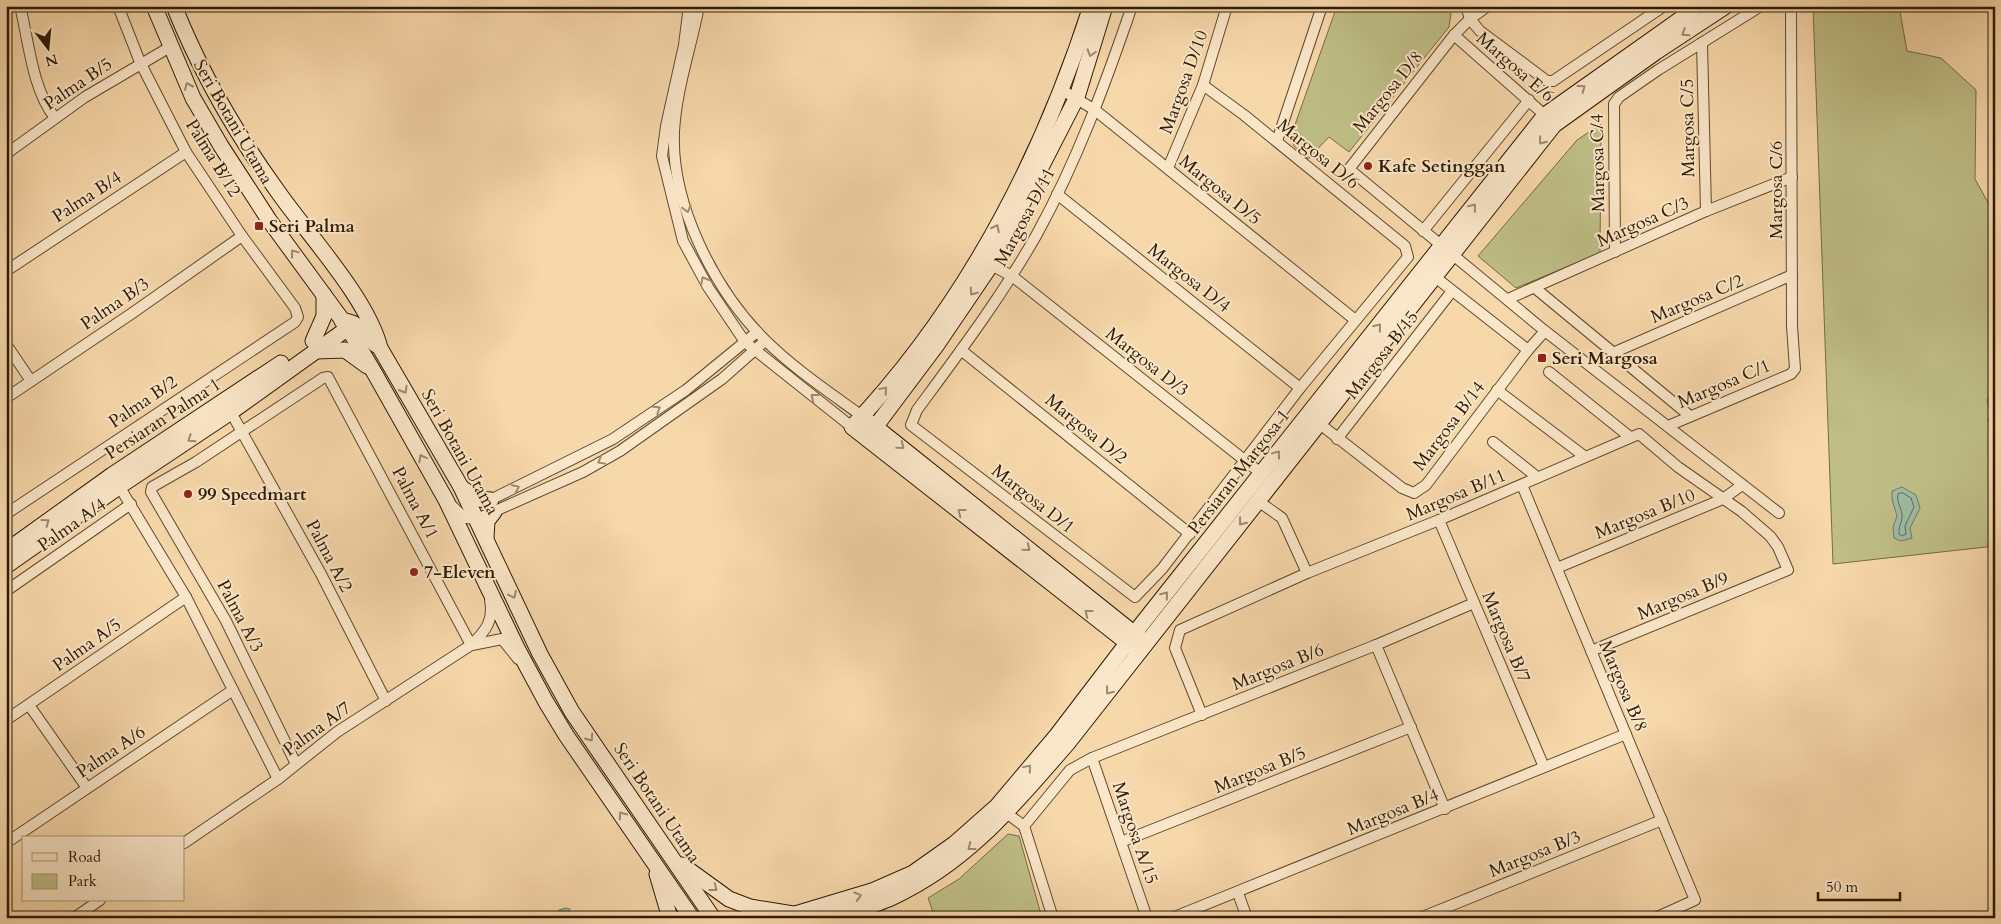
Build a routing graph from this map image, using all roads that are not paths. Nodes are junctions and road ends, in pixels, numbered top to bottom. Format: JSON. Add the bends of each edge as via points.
{"nodes":[{"id":1,"x":20,"y":6,"type":"edge"},
{"id":2,"x":118,"y":6,"type":"edge"},
{"id":3,"x":154,"y":6,"type":"edge"},
{"id":4,"x":174,"y":6,"type":"edge"},
{"id":5,"x":689,"y":6,"type":"edge"},
{"id":6,"x":699,"y":6,"type":"edge"},
{"id":7,"x":1091,"y":6,"type":"edge"},
{"id":8,"x":1105,"y":6,"type":"edge"},
{"id":9,"x":1132,"y":6,"type":"edge"},
{"id":10,"x":1227,"y":6,"type":"edge"},
{"id":11,"x":1322,"y":6,"type":"edge"},
{"id":12,"x":1466,"y":6,"type":"edge"},
{"id":13,"x":1488,"y":6,"type":"edge"},
{"id":14,"x":1664,"y":6,"type":"edge"},
{"id":15,"x":1699,"y":6,"type":"edge"},
{"id":16,"x":1726,"y":6,"type":"edge"},
{"id":17,"x":1761,"y":6,"type":"edge"},
{"id":18,"x":1791,"y":6,"type":"edge"},
{"id":19,"x":1470,"y":19,"type":"junction"},
{"id":20,"x":1454,"y":35,"type":"junction"},
{"id":21,"x":1702,"y":43,"type":"junction"},
{"id":22,"x":170,"y":47,"type":"junction"},
{"id":23,"x":140,"y":62,"type":"junction"},
{"id":24,"x":1203,"y":85,"type":"junction"},
{"id":25,"x":1062,"y":90,"type":"junction"},
{"id":26,"x":1077,"y":97,"type":"junction"},
{"id":27,"x":1529,"y":100,"type":"junction"},
{"id":28,"x":1095,"y":110,"type":"junction"},
{"id":29,"x":55,"y":118,"type":"junction"},
{"id":30,"x":1550,"y":120,"type":"junction"},
{"id":31,"x":1277,"y":141,"type":"junction"},
{"id":32,"x":186,"y":152,"type":"junction"},
{"id":33,"x":674,"y":153,"type":"junction"},
{"id":34,"x":6,"y":154,"type":"edge"},
{"id":35,"x":662,"y":156,"type":"junction"},
{"id":36,"x":1168,"y":168,"type":"junction"},
{"id":37,"x":678,"y":177,"type":"junction"},
{"id":38,"x":1792,"y":177,"type":"junction"},
{"id":39,"x":667,"y":180,"type":"junction"},
{"id":40,"x":1057,"y":194,"type":"junction"},
{"id":41,"x":1706,"y":211,"type":"junction"},
{"id":42,"x":1423,"y":231,"type":"junction"},
{"id":43,"x":242,"y":236,"type":"junction"},
{"id":44,"x":1448,"y":250,"type":"junction"},
{"id":45,"x":1616,"y":252,"type":"junction"},
{"id":46,"x":991,"y":265,"type":"junction"},
{"id":47,"x":6,"y":271,"type":"edge"},
{"id":48,"x":1792,"y":275,"type":"junction"},
{"id":49,"x":1012,"y":276,"type":"junction"},
{"id":50,"x":1436,"y":277,"type":"junction"},
{"id":51,"x":342,"y":278,"type":"junction"},
{"id":52,"x":1535,"y":288,"type":"junction"},
{"id":53,"x":1452,"y":291,"type":"junction"},
{"id":54,"x":323,"y":292,"type":"junction"},
{"id":55,"x":1508,"y":299,"type":"junction"},
{"id":56,"x":298,"y":317,"type":"joint"},
{"id":57,"x":1354,"y":320,"type":"junction"},
{"id":58,"x":347,"y":323,"type":"junction"},
{"id":59,"x":1545,"y":331,"type":"junction"},
{"id":60,"x":757,"y":332,"type":"junction"},
{"id":61,"x":765,"y":341,"type":"junction"},
{"id":62,"x":745,"y":342,"type":"junction"},
{"id":63,"x":6,"y":344,"type":"edge"},
{"id":64,"x":313,"y":346,"type":"junction"},
{"id":65,"x":380,"y":348,"type":"junction"},
{"id":66,"x":961,"y":350,"type":"junction"},
{"id":67,"x":1528,"y":350,"type":"junction"},
{"id":68,"x":754,"y":351,"type":"junction"},
{"id":69,"x":1614,"y":352,"type":"junction"},
{"id":70,"x":715,"y":368,"type":"junction"},
{"id":71,"x":1549,"y":372,"type":"dead end"},
{"id":72,"x":1794,"y":372,"type":"joint"},
{"id":73,"x":375,"y":374,"type":"junction"},
{"id":74,"x":722,"y":379,"type":"junction"},
{"id":75,"x":31,"y":381,"type":"junction"},
{"id":76,"x":1300,"y":388,"type":"junction"},
{"id":77,"x":1498,"y":390,"type":"junction"},
{"id":78,"x":6,"y":398,"type":"edge"},
{"id":79,"x":228,"y":407,"type":"junction"},
{"id":80,"x":1690,"y":416,"type":"junction"},
{"id":81,"x":1313,"y":419,"type":"junction"},
{"id":82,"x":857,"y":421,"type":"junction"},
{"id":83,"x":912,"y":425,"type":"joint"},
{"id":84,"x":1668,"y":426,"type":"junction"},
{"id":85,"x":242,"y":431,"type":"junction"},
{"id":86,"x":871,"y":432,"type":"junction"},
{"id":87,"x":1630,"y":437,"type":"junction"},
{"id":88,"x":1338,"y":438,"type":"junction"},
{"id":89,"x":613,"y":439,"type":"junction"},
{"id":90,"x":1493,"y":442,"type":"dead end"},
{"id":91,"x":620,"y":451,"type":"junction"},
{"id":92,"x":1584,"y":456,"type":"junction"},
{"id":93,"x":1246,"y":461,"type":"junction"},
{"id":94,"x":1262,"y":474,"type":"junction"},
{"id":95,"x":1537,"y":477,"type":"junction"},
{"id":96,"x":116,"y":480,"type":"junction"},
{"id":97,"x":1522,"y":484,"type":"junction"},
{"id":98,"x":1742,"y":485,"type":"junction"},
{"id":99,"x":461,"y":487,"type":"junction"},
{"id":100,"x":1723,"y":499,"type":"junction"},
{"id":101,"x":446,"y":500,"type":"junction"},
{"id":102,"x":1258,"y":501,"type":"junction"},
{"id":103,"x":131,"y":504,"type":"junction"},
{"id":104,"x":493,"y":506,"type":"junction"},
{"id":105,"x":1780,"y":513,"type":"dead end"},
{"id":106,"x":6,"y":514,"type":"edge"},
{"id":107,"x":471,"y":515,"type":"junction"},
{"id":108,"x":1439,"y":520,"type":"junction"},
{"id":109,"x":1190,"y":534,"type":"junction"},
{"id":110,"x":464,"y":538,"type":"junction"},
{"id":111,"x":486,"y":538,"type":"junction"},
{"id":112,"x":6,"y":551,"type":"edge"},
{"id":113,"x":6,"y":566,"type":"edge"},
{"id":114,"x":1557,"y":568,"type":"junction"},
{"id":115,"x":1307,"y":573,"type":"junction"},
{"id":116,"x":485,"y":581,"type":"junction"},
{"id":117,"x":6,"y":591,"type":"edge"},
{"id":118,"x":186,"y":596,"type":"junction"},
{"id":119,"x":1474,"y":603,"type":"junction"},
{"id":120,"x":1118,"y":628,"type":"junction"},
{"id":121,"x":1134,"y":634,"type":"junction"},
{"id":122,"x":471,"y":645,"type":"junction"},
{"id":123,"x":1376,"y":645,"type":"junction"},
{"id":124,"x":1143,"y":648,"type":"junction"},
{"id":125,"x":1592,"y":651,"type":"junction"},
{"id":126,"x":1116,"y":657,"type":"junction"},
{"id":127,"x":532,"y":677,"type":"junction"},
{"id":128,"x":233,"y":690,"type":"junction"},
{"id":129,"x":386,"y":701,"type":"junction"},
{"id":130,"x":29,"y":705,"type":"junction"},
{"id":131,"x":1202,"y":715,"type":"junction"},
{"id":132,"x":6,"y":720,"type":"edge"},
{"id":133,"x":1411,"y":727,"type":"junction"},
{"id":134,"x":1626,"y":734,"type":"junction"},
{"id":135,"x":1092,"y":758,"type":"junction"},
{"id":136,"x":296,"y":764,"type":"junction"},
{"id":137,"x":1544,"y":767,"type":"junction"},
{"id":138,"x":278,"y":779,"type":"junction"},
{"id":139,"x":86,"y":788,"type":"junction"},
{"id":140,"x":1445,"y":809,"type":"junction"},
{"id":141,"x":1002,"y":810,"type":"junction"},
{"id":142,"x":1662,"y":820,"type":"junction"},
{"id":143,"x":1024,"y":826,"type":"junction"},
{"id":144,"x":185,"y":842,"type":"edge"},
{"id":145,"x":1121,"y":842,"type":"junction"},
{"id":146,"x":6,"y":843,"type":"edge"},
{"id":147,"x":650,"y":855,"type":"junction"},
{"id":148,"x":674,"y":860,"type":"junction"},
{"id":149,"x":1238,"y":893,"type":"junction"},
{"id":150,"x":97,"y":902,"type":"edge"},
{"id":151,"x":1445,"y":913,"type":"edge"},
{"id":152,"x":789,"y":916,"type":"edge"},
{"id":153,"x":74,"y":918,"type":"edge"},
{"id":154,"x":670,"y":918,"type":"edge"},
{"id":155,"x":692,"y":918,"type":"edge"},
{"id":156,"x":713,"y":918,"type":"edge"},
{"id":157,"x":831,"y":918,"type":"edge"},
{"id":158,"x":1053,"y":918,"type":"edge"},
{"id":159,"x":1147,"y":918,"type":"edge"},
{"id":160,"x":1172,"y":918,"type":"edge"},
{"id":161,"x":1247,"y":918,"type":"edge"},
{"id":162,"x":1420,"y":918,"type":"edge"},
{"id":163,"x":1655,"y":918,"type":"edge"}],
"edges":[{"from":1,"to":29,"type":"street","via":[[46,107]]},
{"from":2,"to":23,"type":"street","name":"Palma B/12"},
{"from":3,"to":22,"type":"street","name":"Seri Botani Utama"},
{"from":4,"to":51,"type":"street","name":"Seri Botani Utama","via":[[211,88],[275,188]]},
{"from":5,"to":35,"type":"street"},
{"from":6,"to":33,"type":"street","via":[[679,100]]},
{"from":7,"to":25,"type":"street"},
{"from":8,"to":26,"type":"street","one_way":true},
{"from":9,"to":28,"type":"street","name":"Margosa D/11"},
{"from":10,"to":24,"type":"street","name":"Margosa D/10"},
{"from":11,"to":31,"type":"street"},
{"from":12,"to":19,"type":"street","name":"Margosa E/6"},
{"from":13,"to":19,"type":"street","name":"Margosa D/8"},
{"from":14,"to":19,"type":"street","via":[[1553,81],[1541,78],[1480,31]]},
{"from":30,"to":15,"type":"street","name":"Persiaran Margosa 1","one_way":true},
{"from":16,"to":30,"type":"street","name":"Persiaran Margosa 1","one_way":true},
{"from":17,"to":21,"type":"street"},
{"from":18,"to":38,"type":"street","name":"Margosa C/6"},
{"from":19,"to":20,"type":"street","name":"Margosa D/8"},
{"from":20,"to":27,"type":"street","name":"Margosa E/6"},
{"from":20,"to":42,"type":"street","name":"Margosa D/8","via":[[1349,169]]},
{"from":21,"to":41,"type":"street","name":"Margosa C/5"},
{"from":21,"to":45,"type":"street","name":"Margosa C/4","via":[[1619,97],[1614,104]]},
{"from":22,"to":23,"type":"street","name":"Palma B/5"},
{"from":54,"to":22,"type":"street","name":"Seri Botani Utama","one_way":true,"via":[[269,220],[221,146],[193,98]]},
{"from":23,"to":29,"type":"street","name":"Palma B/5"},
{"from":23,"to":32,"type":"street","name":"Palma B/12"},
{"from":24,"to":31,"type":"street","name":"Margosa D/6"},
{"from":24,"to":36,"type":"street","name":"Margosa D/10"},
{"from":25,"to":26,"type":"street","name":"Margosa D/5"},
{"from":82,"to":25,"type":"street","one_way":true,"via":[[898,374],[982,256]]},
{"from":26,"to":28,"type":"street","name":"Margosa D/5"},
{"from":26,"to":46,"type":"street"},
{"from":27,"to":30,"type":"street","name":"Margosa E/6"},
{"from":27,"to":42,"type":"street"},
{"from":28,"to":36,"type":"street","name":"Margosa D/5"},
{"from":28,"to":40,"type":"street","name":"Margosa D/11"},
{"from":29,"to":34,"type":"street","name":"Palma B/5"},
{"from":30,"to":44,"type":"street","name":"Persiaran Margosa 1"},
{"from":31,"to":57,"type":"street","name":"Margosa D/6","via":[[1405,246],[1408,252],[1408,257]]},
{"from":32,"to":43,"type":"street","name":"Palma B/12"},
{"from":32,"to":47,"type":"street","name":"Palma B/4"},
{"from":33,"to":35,"type":"street"},
{"from":33,"to":37,"type":"street"},
{"from":35,"to":39,"type":"street"},
{"from":36,"to":57,"type":"street","name":"Margosa D/5"},
{"from":37,"to":39,"type":"street"},
{"from":37,"to":60,"type":"street","one_way":true,"via":[[695,236],[718,279]]},
{"from":38,"to":41,"type":"street","name":"Margosa C/3"},
{"from":38,"to":48,"type":"street","name":"Margosa C/6"},
{"from":62,"to":39,"type":"street","one_way":true,"via":[[708,287],[683,241]]},
{"from":40,"to":49,"type":"street","name":"Margosa D/11"},
{"from":40,"to":76,"type":"street","name":"Margosa D/4"},
{"from":41,"to":45,"type":"street","name":"Margosa C/3"},
{"from":42,"to":44,"type":"street"},
{"from":43,"to":56,"type":"street","name":"Palma B/12","via":[[295,308]]},
{"from":43,"to":75,"type":"street","name":"Palma B/3"},
{"from":44,"to":50,"type":"street","name":"Persiaran Margosa 1"},
{"from":44,"to":55,"type":"street"},
{"from":81,"to":44,"type":"street","name":"Persiaran Margosa 1","one_way":true},
{"from":45,"to":52,"type":"street","name":"Margosa C/3"},
{"from":46,"to":49,"type":"street","name":"Margosa D/3"},
{"from":46,"to":86,"type":"street","one_way":true},
{"from":48,"to":69,"type":"street","name":"Margosa C/2"},
{"from":48,"to":72,"type":"street","name":"Margosa C/6"},
{"from":49,"to":66,"type":"street","name":"Margosa D/11"},
{"from":49,"to":93,"type":"street","name":"Margosa D/3"},
{"from":50,"to":53,"type":"street"},
{"from":50,"to":81,"type":"street","name":"Persiaran Margosa 1"},
{"from":51,"to":58,"type":"street","via":[[339,287],[349,305]]},
{"from":51,"to":65,"type":"street","name":"Seri Botani Utama","via":[[375,331]]},
{"from":52,"to":55,"type":"street","name":"Margosa C/3"},
{"from":52,"to":69,"type":"street"},
{"from":53,"to":67,"type":"street"},
{"from":53,"to":88,"type":"street","name":"Margosa B/15"},
{"from":54,"to":58,"type":"street","name":"Seri Botani Utama"},
{"from":54,"to":64,"type":"street","via":[[324,316]]},
{"from":55,"to":59,"type":"street"},
{"from":56,"to":106,"type":"street","name":"Palma B/2"},
{"from":57,"to":76,"type":"street"},
{"from":58,"to":64,"type":"street","name":"Persiaran Palma 1"},
{"from":58,"to":65,"type":"street","via":[[360,326]]},
{"from":58,"to":73,"type":"street","name":"Seri Botani Utama"},
{"from":59,"to":67,"type":"street","name":"Margosa B/14"},
{"from":59,"to":84,"type":"street"},
{"from":60,"to":61,"type":"street"},
{"from":60,"to":62,"type":"street"},
{"from":61,"to":68,"type":"street"},
{"from":61,"to":82,"type":"street"},
{"from":62,"to":68,"type":"street"},
{"from":62,"to":70,"type":"street"},
{"from":63,"to":75,"type":"street"},
{"from":64,"to":73,"type":"street","via":[[345,350]]},
{"from":64,"to":79,"type":"street","name":"Persiaran Palma 1"},
{"from":65,"to":99,"type":"street","name":"Seri Botani Utama","one_way":true},
{"from":66,"to":83,"type":"street","name":"Margosa D/11","via":[[917,410]]},
{"from":66,"to":109,"type":"street","name":"Margosa D/2"},
{"from":67,"to":77,"type":"street","name":"Margosa B/14"},
{"from":68,"to":74,"type":"street"},
{"from":82,"to":68,"type":"street","one_way":true},
{"from":69,"to":80,"type":"street"},
{"from":70,"to":74,"type":"street"},
{"from":89,"to":70,"type":"street","one_way":true},
{"from":71,"to":87,"type":"street"},
{"from":72,"to":80,"type":"street","name":"Margosa C/1"},
{"from":101,"to":73,"type":"street","name":"Seri Botani Utama","one_way":true},
{"from":74,"to":91,"type":"street"},
{"from":75,"to":78,"type":"street","name":"Palma B/3"},
{"from":76,"to":93,"type":"street"},
{"from":77,"to":88,"type":"street","name":"Margosa B/14","via":[[1426,485],[1414,493],[1402,488]]},
{"from":77,"to":92,"type":"street"},
{"from":79,"to":85,"type":"street","name":"Palma A/2"},
{"from":79,"to":96,"type":"street","name":"Persiaran Palma 1"},
{"from":80,"to":84,"type":"street","name":"Margosa C/1"},
{"from":81,"to":88,"type":"street","name":"Margosa B/14"},
{"from":94,"to":81,"type":"street","name":"Persiaran Margosa 1","one_way":true},
{"from":81,"to":102,"type":"street","name":"Persiaran Margosa 1"},
{"from":82,"to":86,"type":"street"},
{"from":83,"to":109,"type":"street","name":"Margosa D/1","via":[[1135,597]]},
{"from":84,"to":98,"type":"street"},
{"from":85,"to":122,"type":"street","name":"Palma A/1","via":[[328,377]]},
{"from":85,"to":129,"type":"street","name":"Palma A/2"},
{"from":85,"to":136,"type":"street","name":"Palma A/3","via":[[152,487],[151,492],[226,621]]},
{"from":86,"to":120,"type":"street"},
{"from":87,"to":92,"type":"street","name":"Margosa B/11"},
{"from":87,"to":100,"type":"street","via":[[1639,434]]},
{"from":89,"to":91,"type":"street"},
{"from":104,"to":89,"type":"street","one_way":true},
{"from":90,"to":95,"type":"street"},
{"from":91,"to":104,"type":"street","one_way":true,"via":[[582,472]]},
{"from":92,"to":95,"type":"street","name":"Margosa B/11"},
{"from":93,"to":94,"type":"street","name":"Margosa D/3"},
{"from":93,"to":109,"type":"street"},
{"from":121,"to":94,"type":"street","name":"Persiaran Margosa 1","one_way":true},
{"from":95,"to":97,"type":"street","name":"Margosa B/11"},
{"from":96,"to":103,"type":"street"},
{"from":112,"to":96,"type":"street","name":"Persiaran Palma 1","one_way":true},
{"from":96,"to":113,"type":"street"},
{"from":97,"to":108,"type":"street","name":"Margosa B/11"},
{"from":97,"to":114,"type":"street","name":"Margosa B/8"},
{"from":98,"to":100,"type":"street","name":"Margosa B/10"},
{"from":98,"to":105,"type":"street"},
{"from":99,"to":104,"type":"street"},
{"from":99,"to":107,"type":"street","name":"Seri Botani Utama"},
{"from":100,"to":114,"type":"street","name":"Margosa B/10"},
{"from":100,"to":125,"type":"street","name":"Margosa B/9","via":[[1770,536],[1788,570]]},
{"from":101,"to":107,"type":"street"},
{"from":101,"to":110,"type":"street","name":"Seri Botani Utama"},
{"from":102,"to":115,"type":"street","via":[[1282,518]]},
{"from":102,"to":124,"type":"street","name":"Persiaran Margosa 1","one_way":true},
{"from":103,"to":117,"type":"street","name":"Palma A/4"},
{"from":103,"to":118,"type":"street"},
{"from":104,"to":107,"type":"street"},
{"from":104,"to":111,"type":"street","via":[[487,521]]},
{"from":107,"to":110,"type":"street"},
{"from":107,"to":111,"type":"street","name":"Seri Botani Utama"},
{"from":108,"to":115,"type":"street","name":"Margosa B/11"},
{"from":108,"to":119,"type":"street","name":"Margosa B/7"},
{"from":110,"to":116,"type":"street","name":"Seri Botani Utama"},
{"from":111,"to":148,"type":"street","name":"Seri Botani Utama","one_way":true,"via":[[540,654],[572,712]]},
{"from":114,"to":125,"type":"street","name":"Margosa B/8"},
{"from":115,"to":131,"type":"street","name":"Margosa B/11","via":[[1180,630],[1175,648]]},
{"from":116,"to":122,"type":"street","name":"Palma A/7","via":[[492,613],[490,622]]},
{"from":116,"to":127,"type":"street","name":"Seri Botani Utama"},
{"from":118,"to":128,"type":"street"},
{"from":118,"to":130,"type":"street","name":"Palma A/5"},
{"from":119,"to":123,"type":"street","name":"Margosa B/6"},
{"from":119,"to":137,"type":"street","name":"Margosa B/7"},
{"from":120,"to":121,"type":"street"},
{"from":120,"to":126,"type":"street"},
{"from":121,"to":124,"type":"street"},
{"from":121,"to":126,"type":"street","name":"Persiaran Margosa 1"},
{"from":122,"to":127,"type":"street","name":"Palma A/7","via":[[502,640]]},
{"from":122,"to":129,"type":"street","name":"Palma A/7"},
{"from":123,"to":131,"type":"street","name":"Margosa B/6"},
{"from":123,"to":133,"type":"street"},
{"from":124,"to":141,"type":"street","name":"Persiaran Margosa 1","one_way":true,"via":[[1067,744]]},
{"from":125,"to":134,"type":"street","name":"Margosa B/8"},
{"from":141,"to":126,"type":"street","name":"Persiaran Margosa 1","one_way":true},
{"from":147,"to":127,"type":"street","name":"Seri Botani Utama","one_way":true,"via":[[566,735]]},
{"from":128,"to":138,"type":"street"},
{"from":128,"to":139,"type":"street","name":"Palma A/6"},
{"from":129,"to":136,"type":"street","name":"Palma A/7","via":[[337,732]]},
{"from":130,"to":132,"type":"street","name":"Palma A/5"},
{"from":130,"to":139,"type":"street"},
{"from":131,"to":135,"type":"street","name":"Margosa B/6"},
{"from":133,"to":140,"type":"street"},
{"from":133,"to":145,"type":"street","name":"Margosa B/5"},
{"from":134,"to":137,"type":"street","name":"Margosa B/4"},
{"from":134,"to":142,"type":"street","name":"Margosa B/8"},
{"from":135,"to":143,"type":"street","name":"Margosa B/6","via":[[1070,770]]},
{"from":135,"to":145,"type":"street","name":"Margosa A/15"},
{"from":136,"to":138,"type":"street","name":"Palma A/7"},
{"from":137,"to":140,"type":"street","name":"Margosa B/4"},
{"from":138,"to":144,"type":"street","name":"Palma A/7"},
{"from":139,"to":146,"type":"street","name":"Palma A/6"},
{"from":140,"to":149,"type":"street","name":"Margosa B/4"},
{"from":141,"to":143,"type":"street"},
{"from":152,"to":141,"type":"street","name":"Persiaran Margosa 1","one_way":true,"via":[[872,891],[912,873]]},
{"from":141,"to":157,"type":"street","name":"Persiaran Margosa 1","one_way":true,"via":[[971,847],[921,882],[891,898]]},
{"from":142,"to":151,"type":"street","name":"Margosa B/3"},
{"from":142,"to":163,"type":"street","name":"Margosa B/8","via":[[1695,900]]},
{"from":143,"to":158,"type":"street"},
{"from":145,"to":159,"type":"street","name":"Margosa A/15"},
{"from":147,"to":154,"type":"street"},
{"from":147,"to":155,"type":"street","name":"Seri Botani Utama"},
{"from":148,"to":152,"type":"street","one_way":true,"via":[[729,899]]},
{"from":148,"to":156,"type":"street","name":"Seri Botani Utama"},
{"from":149,"to":160,"type":"street","name":"Margosa B/4"},
{"from":149,"to":161,"type":"street"},
{"from":150,"to":153,"type":"street"},
{"from":151,"to":162,"type":"street","name":"Margosa B/3"}]}
